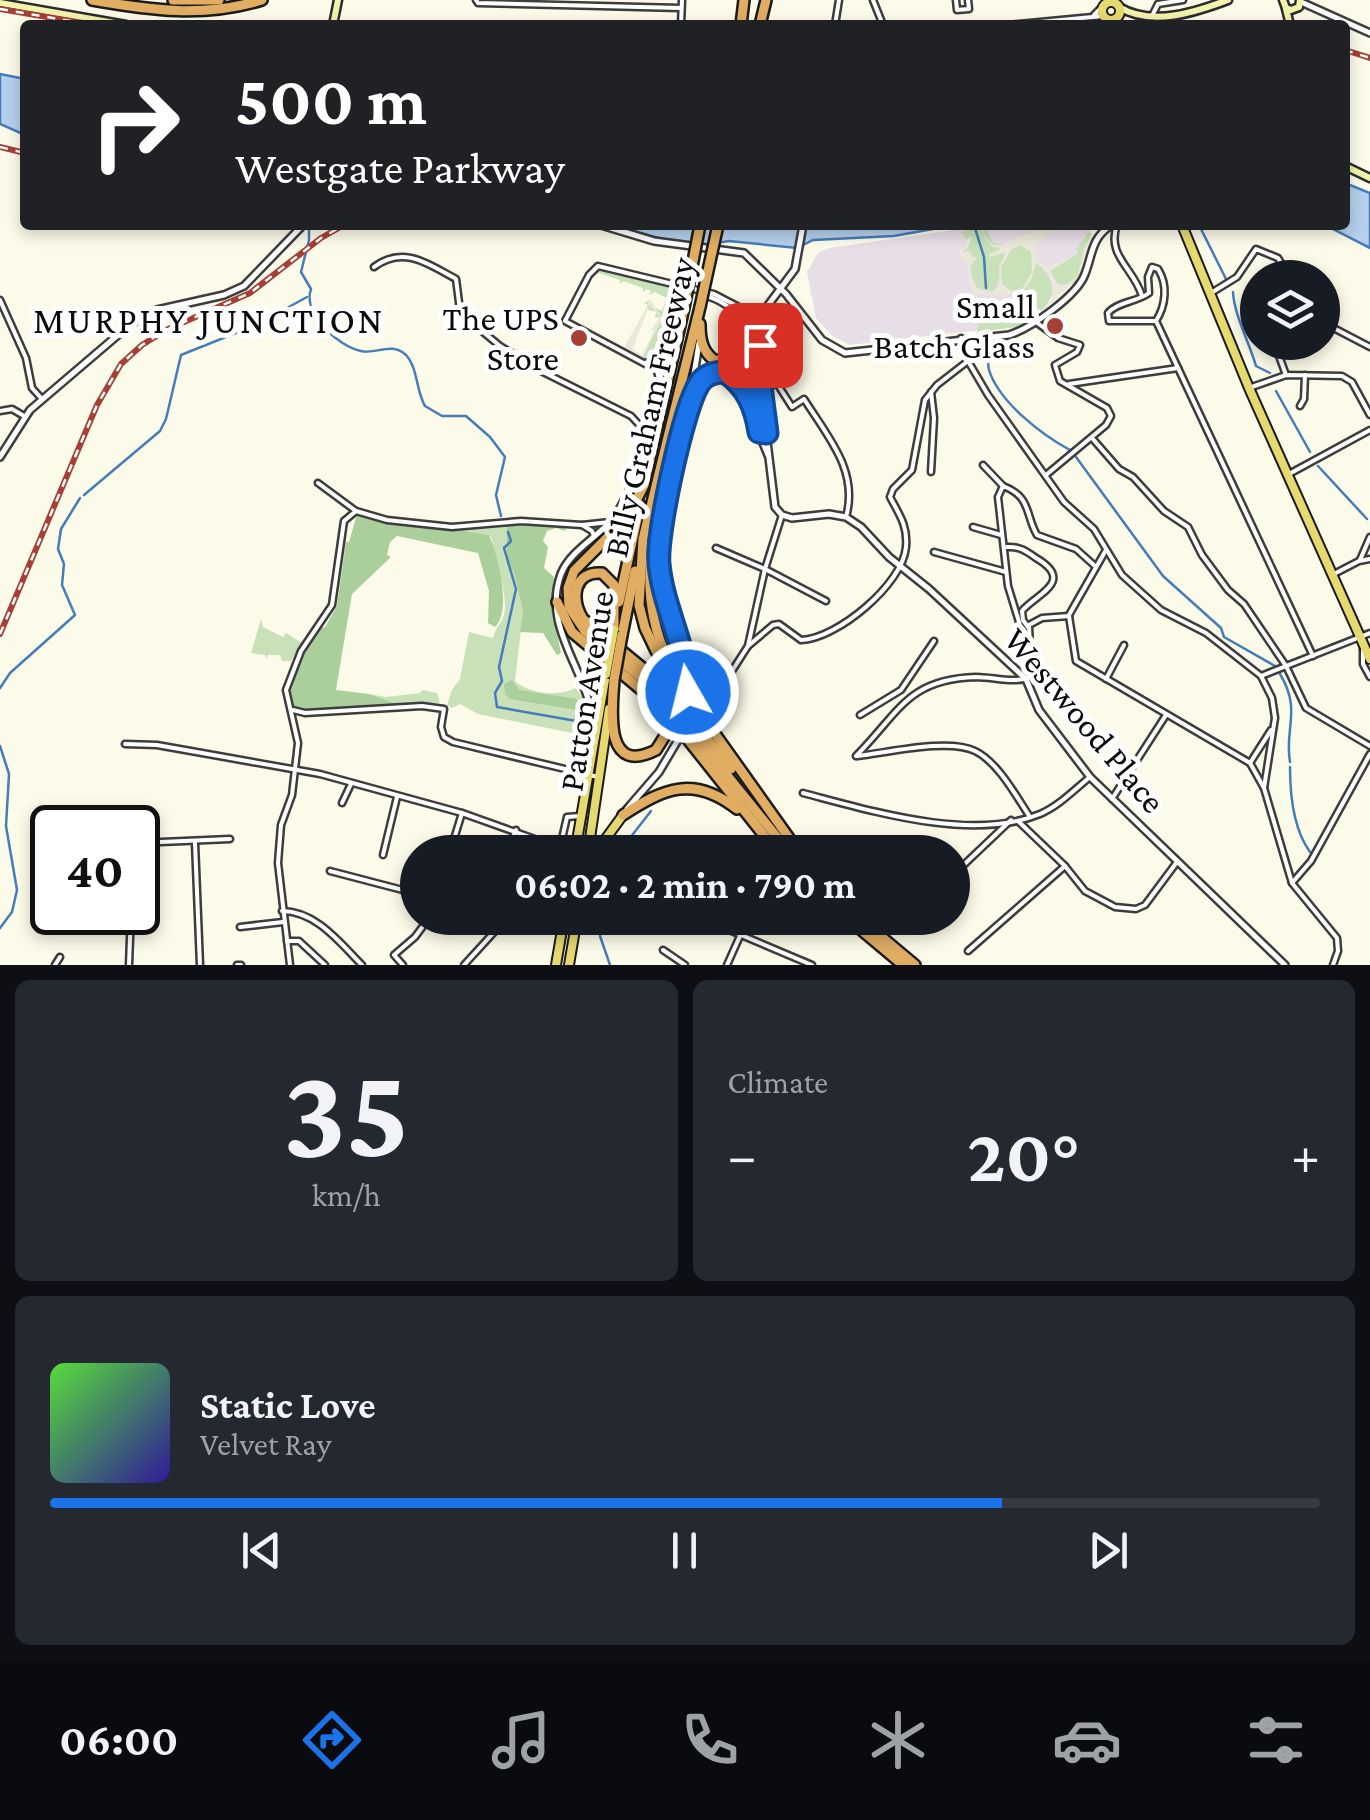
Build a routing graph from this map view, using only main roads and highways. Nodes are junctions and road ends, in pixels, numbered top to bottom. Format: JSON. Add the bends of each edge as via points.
{"nodes":[{"id":1,"x":92,"y":0,"type":"edge"},
{"id":2,"x":173,"y":0,"type":"edge"},
{"id":3,"x":218,"y":0,"type":"edge"},
{"id":4,"x":262,"y":0,"type":"edge"},
{"id":5,"x":763,"y":0,"type":"edge"},
{"id":6,"x":1228,"y":0,"type":"edge"},
{"id":7,"x":0,"y":2,"type":"edge"},
{"id":8,"x":1283,"y":2,"type":"edge"},
{"id":9,"x":1299,"y":5,"type":"edge"},
{"id":10,"x":1110,"y":11,"type":"edge"},
{"id":11,"x":99,"y":20,"type":"edge"},
{"id":12,"x":761,"y":20,"type":"edge"},
{"id":13,"x":699,"y":230,"type":"edge"},
{"id":14,"x":717,"y":230,"type":"edge"},
{"id":15,"x":1184,"y":230,"type":"edge"},
{"id":16,"x":700,"y":307,"type":"junction"},
{"id":17,"x":684,"y":308,"type":"junction"},
{"id":18,"x":666,"y":353,"type":"road end"},
{"id":19,"x":728,"y":363,"type":"road end"},
{"id":20,"x":644,"y":485,"type":"junction"},
{"id":21,"x":667,"y":498,"type":"road end"},
{"id":22,"x":643,"y":539,"type":"junction"},
{"id":23,"x":557,"y":602,"type":"road end"},
{"id":24,"x":618,"y":632,"type":"junction"},
{"id":25,"x":1370,"y":659,"type":"edge"},
{"id":26,"x":673,"y":674,"type":"junction"},
{"id":27,"x":610,"y":677,"type":"junction"},
{"id":28,"x":645,"y":691,"type":"junction"},
{"id":29,"x":754,"y":792,"type":"junction"},
{"id":30,"x":623,"y":815,"type":"joint"},
{"id":31,"x":760,"y":830,"type":"junction"},
{"id":32,"x":578,"y":835,"type":"edge"},
{"id":33,"x":590,"y":835,"type":"edge"},
{"id":34,"x":608,"y":835,"type":"edge"},
{"id":35,"x":764,"y":835,"type":"edge"},
{"id":36,"x":774,"y":835,"type":"edge"},
{"id":37,"x":786,"y":835,"type":"edge"},
{"id":38,"x":561,"y":935,"type":"edge"},
{"id":39,"x":574,"y":935,"type":"edge"},
{"id":40,"x":865,"y":935,"type":"edge"},
{"id":41,"x":880,"y":935,"type":"edge"},
{"id":42,"x":556,"y":965,"type":"edge"},
{"id":43,"x":568,"y":965,"type":"edge"},
{"id":44,"x":902,"y":965,"type":"edge"},
{"id":45,"x":916,"y":965,"type":"edge"}],
"edges":[{"from":1,"to":4,"type":"highway","via":[[193,12]]},
{"from":2,"to":3,"type":"highway"},
{"from":5,"to":12,"type":"highway"},
{"from":6,"to":10,"type":"main road","via":[[1188,15]]},
{"from":7,"to":11,"type":"main road"},
{"from":8,"to":9,"type":"main road"},
{"from":13,"to":17,"type":"highway","name":"Billy Graham Freeway","bridge":true},
{"from":14,"to":16,"type":"highway","name":"Billy Graham Freeway","bridge":true},
{"from":15,"to":25,"type":"main road"},
{"from":16,"to":19,"type":"highway","via":[[700,338],[709,357]]},
{"from":16,"to":22,"type":"highway","name":"Billy Graham Freeway"},
{"from":17,"to":18,"type":"highway"},
{"from":17,"to":20,"type":"highway","name":"Billy Graham Freeway"},
{"from":20,"to":24,"type":"highway","name":"Patton Avenue"},
{"from":20,"to":36,"type":"highway","name":"Billy Graham Freeway","via":[[628,517],[574,571],[571,613],[662,695]]},
{"from":21,"to":26,"type":"highway","via":[[649,585]]},
{"from":22,"to":24,"type":"highway","name":"Patton Avenue"},
{"from":22,"to":26,"type":"highway","name":"Billy Graham Freeway","via":[[642,617]]},
{"from":23,"to":28,"type":"highway","via":[[572,632]]},
{"from":24,"to":27,"type":"highway","name":"Patton Avenue","bridge":true},
{"from":24,"to":29,"type":"highway","via":[[614,585],[602,573],[588,574],[576,590],[583,619],[666,688]]},
{"from":26,"to":29,"type":"highway","name":"Billy Graham Freeway"},
{"from":27,"to":28,"type":"highway","via":[[612,736],[637,756],[656,750],[666,730],[664,715]]},
{"from":27,"to":32,"type":"main road","name":"Patton Avenue"},
{"from":27,"to":33,"type":"main road","name":"Patton Avenue"},
{"from":28,"to":31,"type":"highway"},
{"from":29,"to":37,"type":"highway","name":"Billy Graham Freeway"},
{"from":30,"to":31,"type":"highway","via":[[653,795],[696,788],[728,802]]},
{"from":30,"to":34,"type":"main road","name":"Patton Avenue"},
{"from":31,"to":35,"type":"highway"},
{"from":38,"to":42,"type":"main road"},
{"from":39,"to":43,"type":"main road"},
{"from":40,"to":44,"type":"highway"},
{"from":41,"to":45,"type":"highway"}]}
